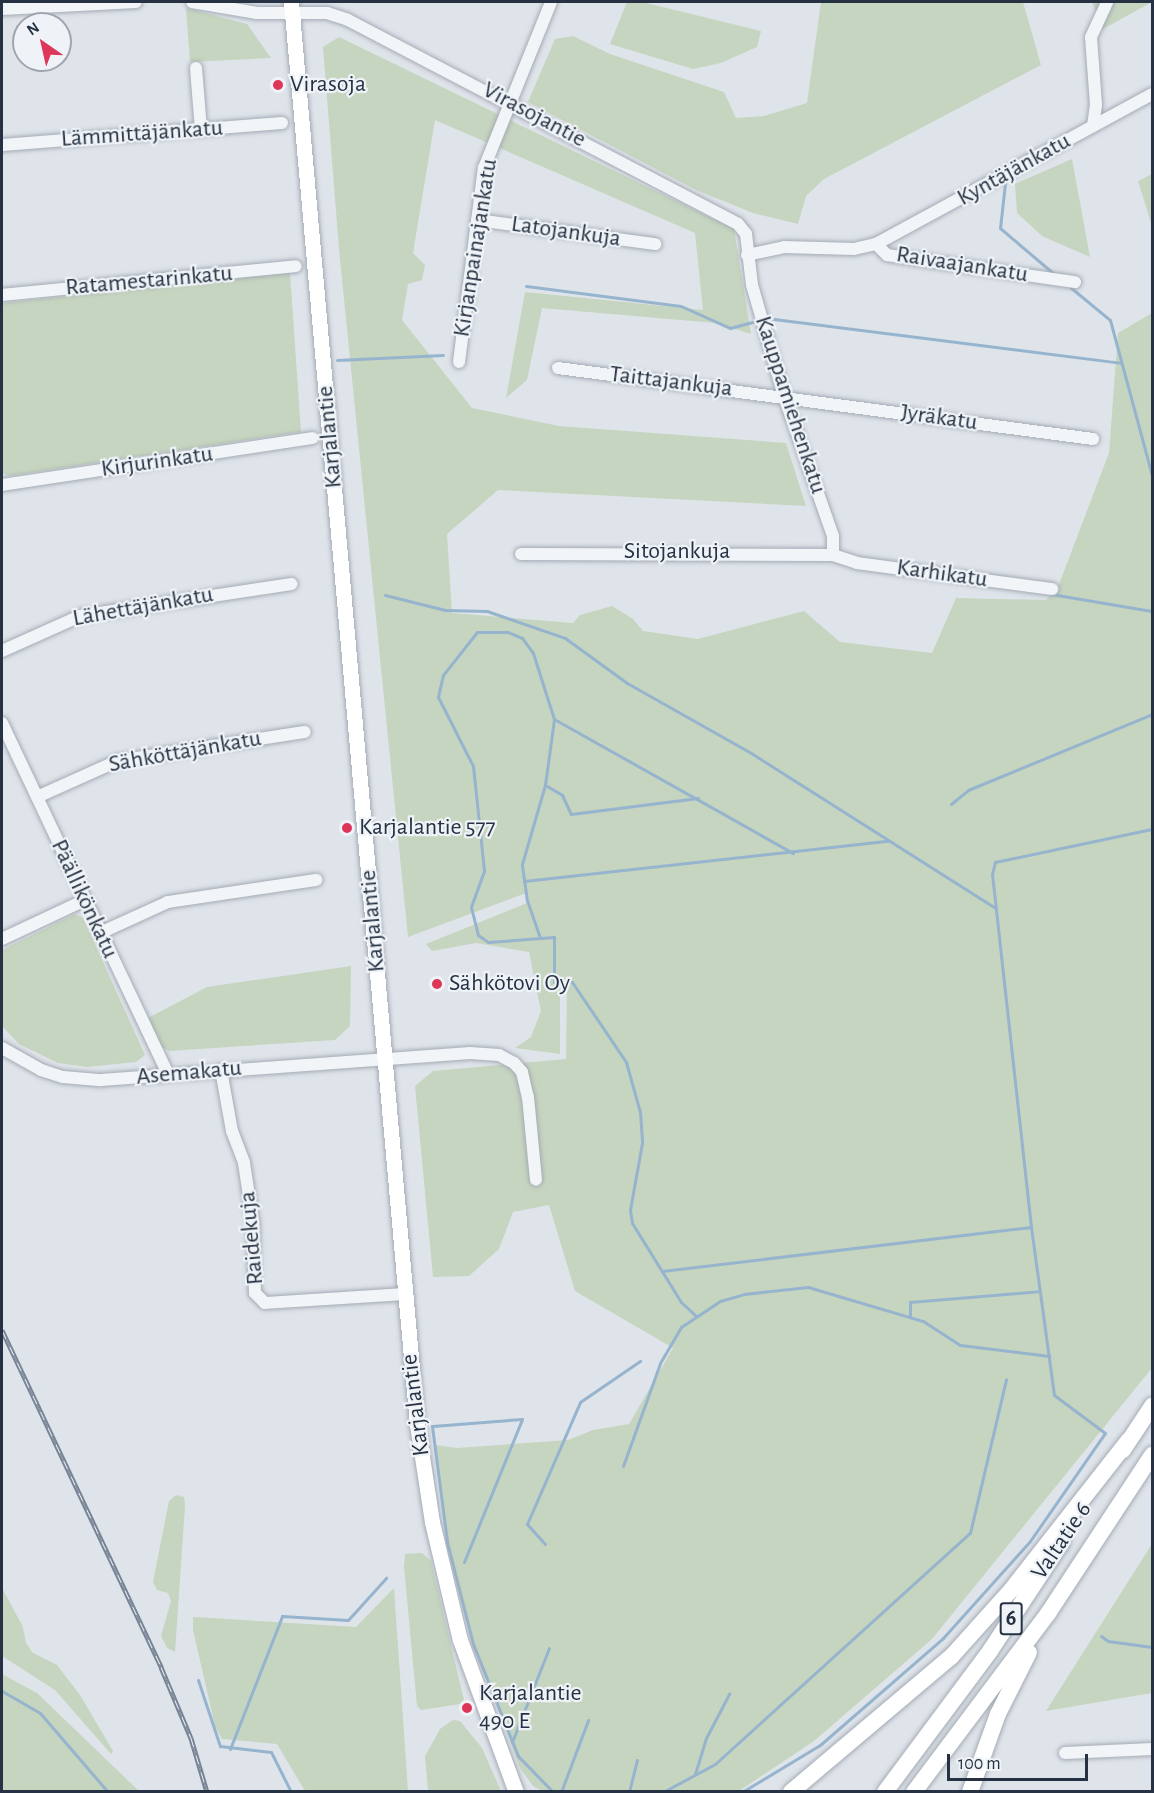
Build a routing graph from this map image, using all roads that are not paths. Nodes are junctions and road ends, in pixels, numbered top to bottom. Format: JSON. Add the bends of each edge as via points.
{"nodes":[{"id":1,"x":90,"y":2,"type":"edge"},
{"id":2,"x":136,"y":2,"type":"edge"},
{"id":3,"x":192,"y":2,"type":"edge"},
{"id":4,"x":551,"y":2,"type":"edge"},
{"id":5,"x":1107,"y":2,"type":"edge"},
{"id":6,"x":292,"y":8,"type":"edge"},
{"id":7,"x":2,"y":9,"type":"edge"},
{"id":8,"x":196,"y":68,"type":"dead end"},
{"id":9,"x":1152,"y":94,"type":"edge"},
{"id":10,"x":510,"y":102,"type":"junction"},
{"id":11,"x":282,"y":123,"type":"dead end"},
{"id":12,"x":1093,"y":126,"type":"junction"},
{"id":13,"x":201,"y":130,"type":"junction"},
{"id":14,"x":2,"y":145,"type":"edge"},
{"id":15,"x":477,"y":220,"type":"junction"},
{"id":16,"x":655,"y":244,"type":"dead end"},
{"id":17,"x":876,"y":244,"type":"junction"},
{"id":18,"x":747,"y":255,"type":"junction"},
{"id":19,"x":296,"y":266,"type":"dead end"},
{"id":20,"x":1075,"y":282,"type":"dead end"},
{"id":21,"x":2,"y":295,"type":"edge"},
{"id":22,"x":459,"y":362,"type":"dead end"},
{"id":23,"x":558,"y":368,"type":"dead end"},
{"id":24,"x":784,"y":396,"type":"junction"},
{"id":25,"x":312,"y":438,"type":"dead end"},
{"id":26,"x":1093,"y":439,"type":"dead end"},
{"id":27,"x":2,"y":485,"type":"edge"},
{"id":28,"x":520,"y":554,"type":"dead end"},
{"id":29,"x":833,"y":555,"type":"junction"},
{"id":30,"x":292,"y":584,"type":"dead end"},
{"id":31,"x":1052,"y":589,"type":"dead end"},
{"id":32,"x":2,"y":651,"type":"edge"},
{"id":33,"x":2,"y":723,"type":"edge"},
{"id":34,"x":305,"y":732,"type":"dead end"},
{"id":35,"x":37,"y":798,"type":"junction"},
{"id":36,"x":316,"y":880,"type":"dead end"},
{"id":37,"x":85,"y":900,"type":"junction"},
{"id":38,"x":100,"y":933,"type":"junction"},
{"id":39,"x":2,"y":939,"type":"edge"},
{"id":40,"x":2,"y":1048,"type":"edge"},
{"id":41,"x":384,"y":1060,"type":"junction"},
{"id":42,"x":221,"y":1070,"type":"junction"},
{"id":43,"x":168,"y":1074,"type":"junction"},
{"id":44,"x":536,"y":1180,"type":"dead end"},
{"id":45,"x":403,"y":1294,"type":"junction"},
{"id":46,"x":1152,"y":1406,"type":"edge"},
{"id":47,"x":1129,"y":1440,"type":"junction"},
{"id":48,"x":1152,"y":1455,"type":"edge"},
{"id":49,"x":1049,"y":1612,"type":"junction"},
{"id":50,"x":1152,"y":1749,"type":"edge"},
{"id":51,"x":1065,"y":1753,"type":"dead end"},
{"id":52,"x":516,"y":1791,"type":"edge"},
{"id":53,"x":791,"y":1791,"type":"edge"},
{"id":54,"x":885,"y":1791,"type":"edge"},
{"id":55,"x":914,"y":1791,"type":"edge"},
{"id":56,"x":970,"y":1791,"type":"edge"}],
"edges":[{"from":1,"to":2,"type":"street"},
{"from":1,"to":7,"type":"street"},
{"from":3,"to":6,"type":"street","name":"Virasojantie","via":[[256,12]]},
{"from":4,"to":10,"type":"street","name":"Kirjanpainajankatu"},
{"from":5,"to":12,"type":"street","via":[[1091,37],[1096,105]]},
{"from":6,"to":10,"type":"street","name":"Virasojantie","via":[[348,20]]},
{"from":6,"to":41,"type":"main road","name":"Karjalantie"},
{"from":8,"to":13,"type":"street"},
{"from":9,"to":12,"type":"street","name":"Kyntäjänkatu"},
{"from":10,"to":15,"type":"street","name":"Kirjanpainajankatu","via":[[484,168]]},
{"from":10,"to":18,"type":"street","name":"Virasojantie","via":[[738,224],[746,234]]},
{"from":11,"to":13,"type":"street","name":"Lämmittäjänkatu"},
{"from":12,"to":17,"type":"street","name":"Kyntäjänkatu"},
{"from":13,"to":14,"type":"street","name":"Lämmittäjänkatu"},
{"from":15,"to":16,"type":"street","name":"Latojankuja"},
{"from":15,"to":22,"type":"street","name":"Kirjanpainajankatu"},
{"from":17,"to":18,"type":"street","name":"Raivaajankatu","via":[[854,249],[784,247]]},
{"from":17,"to":20,"type":"street","name":"Raivaajankatu","via":[[887,255]]},
{"from":18,"to":24,"type":"street","name":"Kauppamiehenkatu"},
{"from":19,"to":21,"type":"street","name":"Ratamestarinkatu"},
{"from":23,"to":24,"type":"street","name":"Taittajankuja"},
{"from":24,"to":26,"type":"street","name":"Jyräkatu"},
{"from":24,"to":29,"type":"street","name":"Kauppamiehenkatu","via":[[833,536]]},
{"from":25,"to":27,"type":"street","name":"Kirjurinkatu"},
{"from":28,"to":29,"type":"street","name":"Sitojankuja"},
{"from":29,"to":31,"type":"street","name":"Karhikatu","via":[[857,563]]},
{"from":30,"to":32,"type":"street","name":"Lähettäjänkatu","via":[[80,615]]},
{"from":33,"to":35,"type":"street","name":"Päällikönkatu"},
{"from":34,"to":35,"type":"street","name":"Sähköttäjänkatu","via":[[117,761]]},
{"from":35,"to":37,"type":"street","name":"Päällikönkatu"},
{"from":36,"to":38,"type":"street","via":[[168,902]]},
{"from":37,"to":38,"type":"street","name":"Päällikönkatu"},
{"from":37,"to":39,"type":"street"},
{"from":38,"to":43,"type":"street","name":"Päällikönkatu"},
{"from":40,"to":43,"type":"street","name":"Asemakatu","via":[[22,1062],[63,1077],[101,1080]]},
{"from":41,"to":42,"type":"street","name":"Asemakatu"},
{"from":41,"to":44,"type":"street","name":"Asemakatu","via":[[470,1053],[499,1055],[514,1063],[522,1072],[528,1097]]},
{"from":41,"to":45,"type":"main road","name":"Karjalantie"},
{"from":42,"to":43,"type":"street","name":"Asemakatu"},
{"from":42,"to":45,"type":"street","name":"Raidekuja","via":[[251,1210],[255,1293],[265,1303]]},
{"from":45,"to":52,"type":"main road","name":"Karjalantie","via":[[417,1424],[442,1574],[476,1690]]},
{"from":46,"to":47,"type":"highway","name":"Valtatie 6","number":"6"},
{"from":47,"to":53,"type":"highway","via":[[1012,1589],[951,1657]]},
{"from":47,"to":54,"type":"highway","name":"Valtatie 6","number":"6","via":[[990,1651]]},
{"from":48,"to":49,"type":"highway","name":"Valtatie 6","number":"6"},
{"from":49,"to":55,"type":"highway","name":"Valtatie 6","number":"6"},
{"from":49,"to":56,"type":"highway","via":[[998,1714]]},
{"from":50,"to":51,"type":"street"}]}
